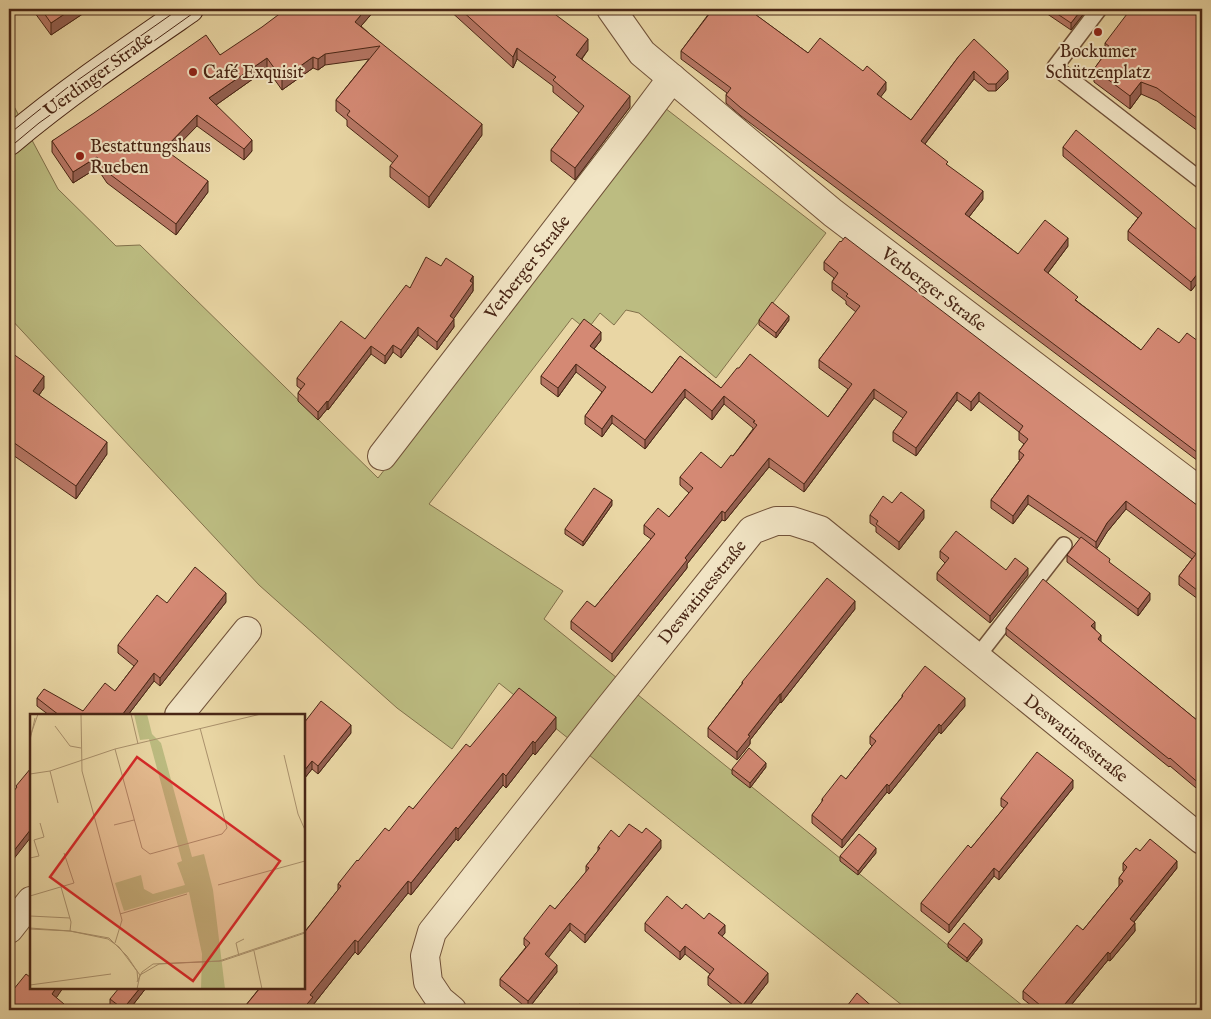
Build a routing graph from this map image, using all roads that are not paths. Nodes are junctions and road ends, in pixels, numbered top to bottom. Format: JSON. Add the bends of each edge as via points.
{"nodes":[{"id":1,"x":189,"y":9,"type":"edge"},
{"id":2,"x":612,"y":9,"type":"edge"},
{"id":3,"x":1099,"y":9,"type":"edge"},
{"id":4,"x":672,"y":78,"type":"junction"},
{"id":5,"x":9,"y":140,"type":"edge"},
{"id":6,"x":1202,"y":181,"type":"edge"},
{"id":7,"x":382,"y":456,"type":"dead end"},
{"id":8,"x":1202,"y":493,"type":"edge"},
{"id":9,"x":1064,"y":545,"type":"dead end"},
{"id":10,"x":246,"y":630,"type":"dead end"},
{"id":11,"x":977,"y":656,"type":"junction"},
{"id":12,"x":180,"y":714,"type":"edge"},
{"id":13,"x":1202,"y":840,"type":"edge"},
{"id":14,"x":30,"y":902,"type":"edge"},
{"id":15,"x":9,"y":929,"type":"edge"},
{"id":16,"x":452,"y":1010,"type":"edge"}],
"edges":[{"from":1,"to":5,"type":"street","name":"Uerdinger Straße"},
{"from":2,"to":4,"type":"street","name":"Verberger Straße","via":[[642,53]]},
{"from":3,"to":6,"type":"lane","via":[[1055,67]]},
{"from":4,"to":7,"type":"street","name":"Verberger Straße"},
{"from":4,"to":8,"type":"street","name":"Verberger Straße","via":[[833,213]]},
{"from":9,"to":11,"type":"lane"},
{"from":10,"to":12,"type":"street"},
{"from":11,"to":13,"type":"street","name":"Deswatinesstraße"},
{"from":11,"to":16,"type":"street","name":"Deswatinesstraße","via":[[820,530],[792,520],[752,530],[432,932],[425,956],[428,982],[440,1000]]},
{"from":14,"to":15,"type":"street"}]}
